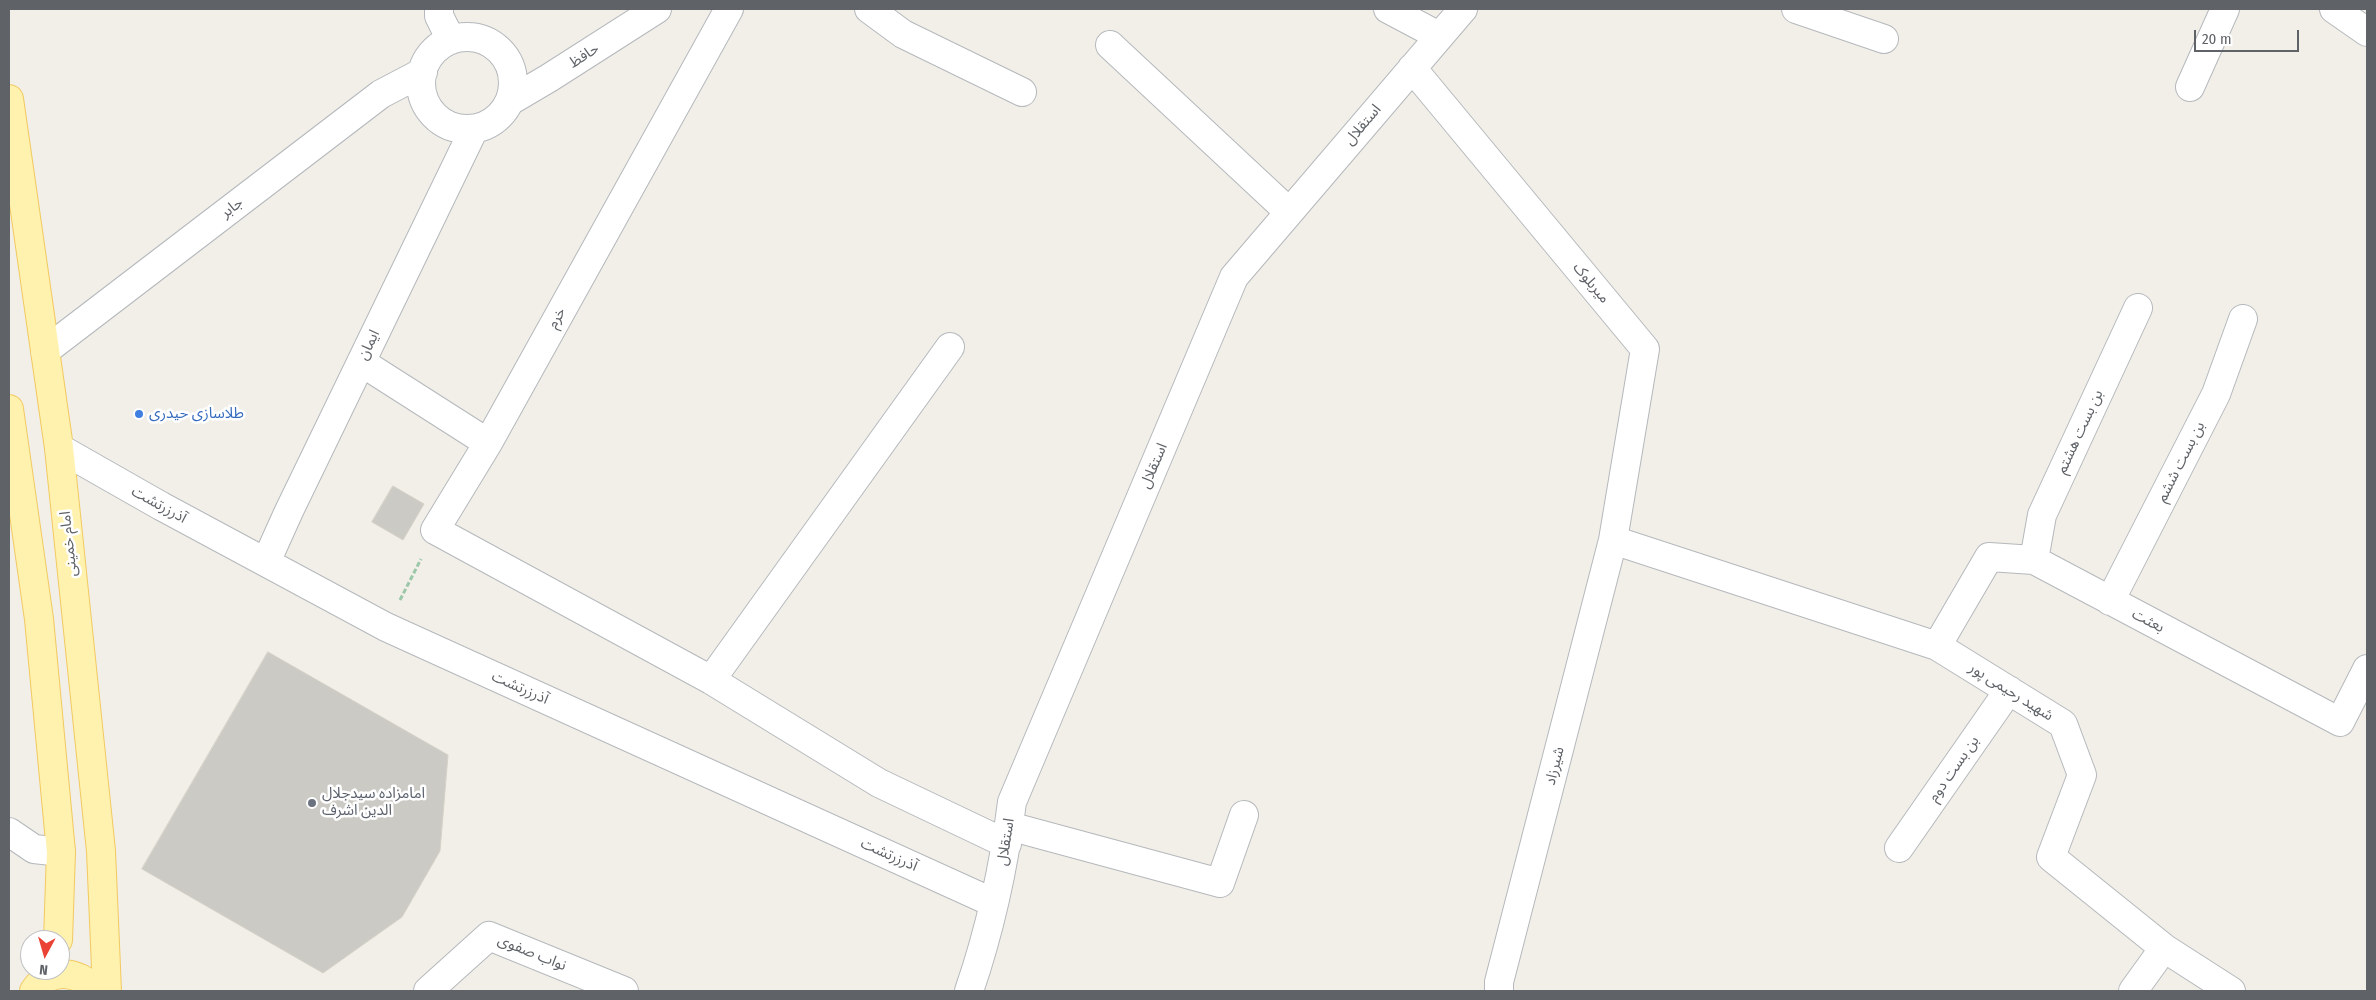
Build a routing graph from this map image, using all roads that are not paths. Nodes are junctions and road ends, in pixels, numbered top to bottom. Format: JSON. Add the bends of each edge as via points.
{"nodes":[{"id":1,"x":439,"y":9,"type":"edge"},
{"id":2,"x":657,"y":9,"type":"edge"},
{"id":3,"x":729,"y":9,"type":"edge"},
{"id":4,"x":869,"y":9,"type":"edge"},
{"id":5,"x":1388,"y":9,"type":"edge"},
{"id":6,"x":1463,"y":9,"type":"edge"},
{"id":7,"x":1796,"y":9,"type":"edge"},
{"id":8,"x":2224,"y":9,"type":"edge"},
{"id":9,"x":2334,"y":9,"type":"edge"},
{"id":10,"x":2367,"y":32,"type":"edge"},
{"id":11,"x":1439,"y":36,"type":"junction"},
{"id":12,"x":1884,"y":38,"type":"dead end"},
{"id":13,"x":451,"y":40,"type":"junction"},
{"id":14,"x":1110,"y":44,"type":"dead end"},
{"id":15,"x":1412,"y":68,"type":"junction"},
{"id":16,"x":422,"y":72,"type":"junction"},
{"id":17,"x":2190,"y":87,"type":"dead end"},
{"id":18,"x":1022,"y":92,"type":"dead end"},
{"id":19,"x":9,"y":100,"type":"edge"},
{"id":20,"x":510,"y":101,"type":"junction"},
{"id":21,"x":474,"y":129,"type":"junction"},
{"id":22,"x":1290,"y":212,"type":"junction"},
{"id":23,"x":2138,"y":308,"type":"dead end"},
{"id":24,"x":2242,"y":319,"type":"dead end"},
{"id":25,"x":950,"y":347,"type":"dead end"},
{"id":26,"x":44,"y":351,"type":"junction"},
{"id":27,"x":360,"y":362,"type":"junction"},
{"id":28,"x":10,"y":423,"type":"edge"},
{"id":29,"x":488,"y":443,"type":"junction"},
{"id":30,"x":59,"y":448,"type":"junction"},
{"id":31,"x":1613,"y":540,"type":"junction"},
{"id":32,"x":2034,"y":560,"type":"junction"},
{"id":33,"x":266,"y":562,"type":"junction"},
{"id":34,"x":2110,"y":600,"type":"junction"},
{"id":35,"x":1938,"y":646,"type":"junction"},
{"id":36,"x":2367,"y":669,"type":"edge"},
{"id":37,"x":711,"y":680,"type":"junction"},
{"id":38,"x":2009,"y":690,"type":"junction"},
{"id":39,"x":1244,"y":815,"type":"dead end"},
{"id":40,"x":9,"y":832,"type":"edge"},
{"id":41,"x":1008,"y":835,"type":"junction"},
{"id":42,"x":1899,"y":848,"type":"dead end"},
{"id":43,"x":61,"y":852,"type":"junction"},
{"id":44,"x":994,"y":903,"type":"junction"},
{"id":45,"x":58,"y":930,"type":"edge"},
{"id":46,"x":2164,"y":948,"type":"junction"},
{"id":47,"x":70,"y":974,"type":"edge"},
{"id":48,"x":1504,"y":988,"type":"edge"},
{"id":49,"x":96,"y":991,"type":"edge"},
{"id":50,"x":107,"y":991,"type":"edge"},
{"id":51,"x":428,"y":991,"type":"edge"},
{"id":52,"x":624,"y":991,"type":"edge"},
{"id":53,"x":969,"y":991,"type":"edge"},
{"id":54,"x":2133,"y":991,"type":"edge"},
{"id":55,"x":2231,"y":991,"type":"edge"}],
"edges":[{"from":1,"to":13,"type":"street","via":[[439,16]]},
{"from":2,"to":20,"type":"street","name":"حافظ"},
{"from":3,"to":29,"type":"street","name":"خرم"},
{"from":4,"to":18,"type":"street","via":[[903,34]]},
{"from":5,"to":11,"type":"street"},
{"from":6,"to":11,"type":"street","name":"استقلال"},
{"from":7,"to":12,"type":"street"},
{"from":8,"to":17,"type":"street"},
{"from":9,"to":10,"type":"street"},
{"from":11,"to":15,"type":"street","name":"استقلال"},
{"from":13,"to":16,"type":"street","via":[[428,58]]},
{"from":13,"to":20,"type":"street","via":[[466,37],[480,40],[494,46],[504,56],[511,70],[513,86]]},
{"from":14,"to":22,"type":"street"},
{"from":15,"to":22,"type":"street","name":"استقلال"},
{"from":15,"to":31,"type":"street","name":"میربلوک","via":[[1645,348]]},
{"from":16,"to":21,"type":"street","via":[[424,100],[432,113],[458,128]]},
{"from":16,"to":26,"type":"street","name":"جابر","via":[[381,94]]},
{"from":19,"to":26,"type":"main road","name":"امام خمینی"},
{"from":20,"to":21,"type":"street","via":[[489,124]]},
{"from":21,"to":27,"type":"street","name":"ایمان"},
{"from":22,"to":41,"type":"street","name":"استقلال","via":[[1234,277],[1012,802]]},
{"from":23,"to":32,"type":"street","name":"بن بست هشتم","via":[[2042,515]]},
{"from":24,"to":34,"type":"street","name":"بن بست ششم","via":[[2216,394]]},
{"from":25,"to":37,"type":"street"},
{"from":26,"to":30,"type":"main road","name":"امام خمینی"},
{"from":27,"to":29,"type":"street"},
{"from":27,"to":33,"type":"street","name":"ایمان"},
{"from":28,"to":43,"type":"main road","via":[[39,620]]},
{"from":29,"to":37,"type":"street","name":"خرم","via":[[435,530]]},
{"from":30,"to":33,"type":"street","name":"آذرزرتشت"},
{"from":30,"to":50,"type":"main road","name":"امام خمینی","via":[[101,851]]},
{"from":31,"to":35,"type":"street","name":"شهید رحیمی پور"},
{"from":31,"to":48,"type":"street","name":"شیرزاد"},
{"from":32,"to":34,"type":"street","name":"بعثت"},
{"from":32,"to":35,"type":"street","name":"بعثت","via":[[1988,557]]},
{"from":33,"to":44,"type":"street","name":"آذرزرتشت","via":[[386,627]]},
{"from":34,"to":36,"type":"street","name":"بعثت","via":[[2340,722]]},
{"from":35,"to":38,"type":"street","name":"شهید رحیمی پور"},
{"from":37,"to":41,"type":"street","via":[[879,783]]},
{"from":38,"to":42,"type":"street","name":"بن بست دوم"},
{"from":38,"to":46,"type":"street","name":"شهید رحیمی پور","via":[[2063,724],[2082,775],[2051,857]]},
{"from":39,"to":41,"type":"street","via":[[1220,883]]},
{"from":40,"to":43,"type":"street","via":[[34,849]]},
{"from":41,"to":44,"type":"street","name":"استقلال"},
{"from":43,"to":45,"type":"main road"},
{"from":44,"to":53,"type":"street","name":"استقلال"},
{"from":46,"to":54,"type":"street"},
{"from":46,"to":55,"type":"street","name":"شهید رحیمی پور"},
{"from":47,"to":49,"type":"main road","via":[[81,978]]},
{"from":51,"to":52,"type":"street","name":"نواب صفوی","via":[[489,936]]}]}
